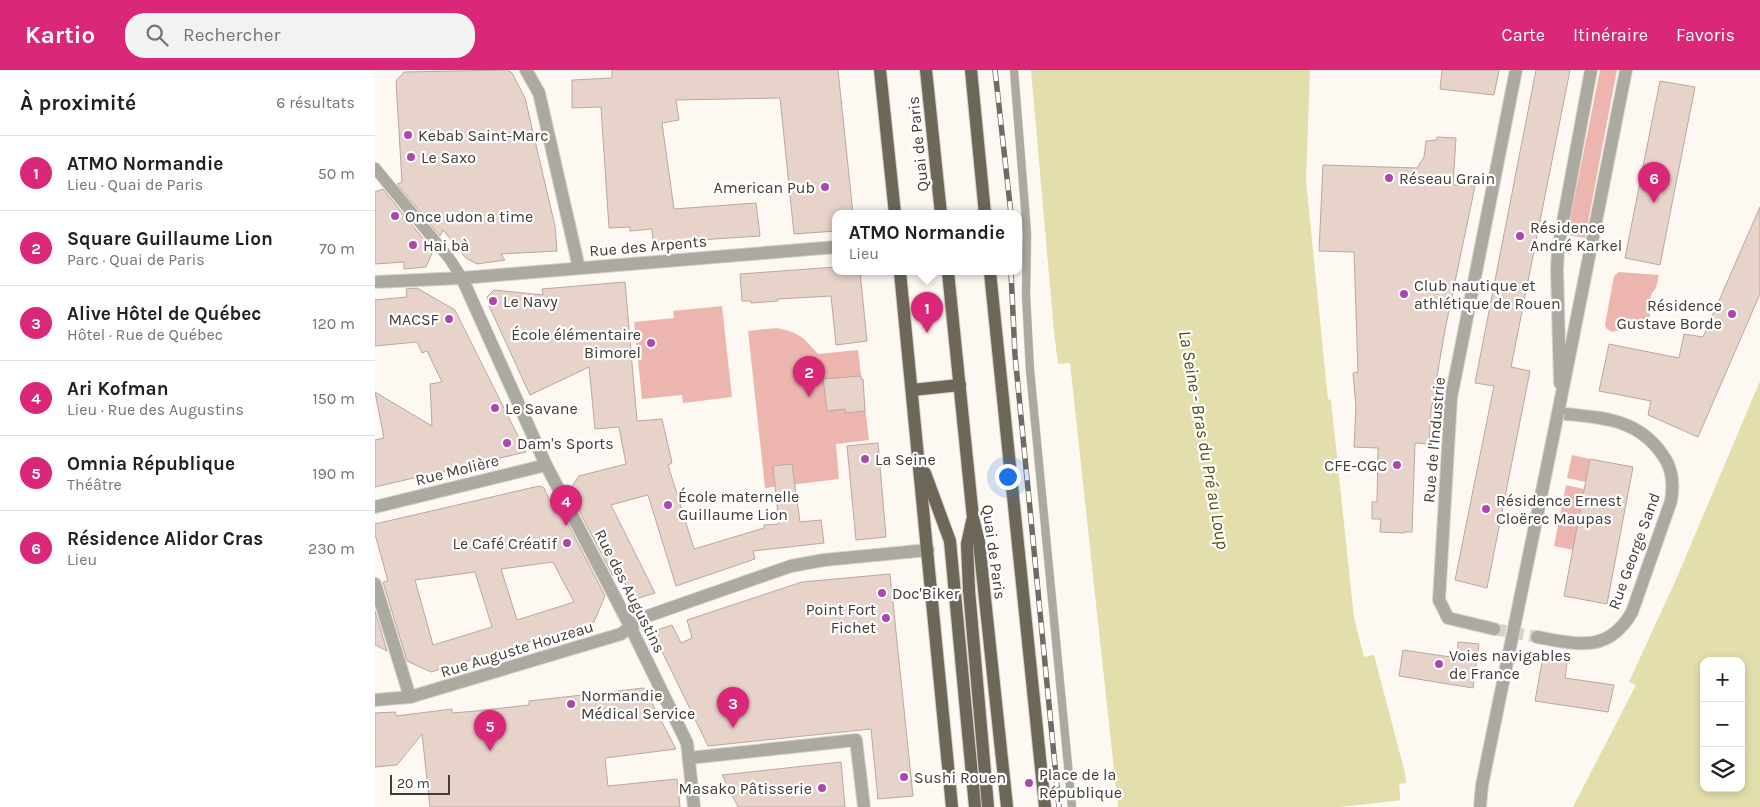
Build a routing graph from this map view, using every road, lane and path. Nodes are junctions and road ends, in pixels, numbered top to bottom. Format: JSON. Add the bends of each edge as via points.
{"nodes":[{"id":1,"x":526,"y":70,"type":"edge"},
{"id":2,"x":880,"y":70,"type":"edge"},
{"id":3,"x":926,"y":70,"type":"edge"},
{"id":4,"x":971,"y":70,"type":"edge"},
{"id":5,"x":1014,"y":70,"type":"edge"},
{"id":6,"x":1516,"y":70,"type":"edge"},
{"id":7,"x":1591,"y":70,"type":"edge"},
{"id":8,"x":1627,"y":70,"type":"edge"},
{"id":9,"x":375,"y":168,"type":"edge"},
{"id":10,"x":895,"y":210,"type":"edge"},
{"id":11,"x":941,"y":210,"type":"edge"},
{"id":12,"x":985,"y":210,"type":"edge"},
{"id":13,"x":832,"y":247,"type":"edge"},
{"id":14,"x":579,"y":268,"type":"junction"},
{"id":15,"x":901,"y":275,"type":"edge"},
{"id":16,"x":947,"y":275,"type":"edge"},
{"id":17,"x":990,"y":275,"type":"edge"},
{"id":18,"x":462,"y":278,"type":"junction"},
{"id":19,"x":375,"y":282,"type":"edge"},
{"id":20,"x":960,"y":386,"type":"junction"},
{"id":21,"x":912,"y":390,"type":"junction"},
{"id":22,"x":1559,"y":408,"type":"junction"},
{"id":23,"x":919,"y":457,"type":"junction"},
{"id":24,"x":546,"y":465,"type":"junction"},
{"id":25,"x":375,"y":507,"type":"edge"},
{"id":26,"x":973,"y":518,"type":"junction"},
{"id":27,"x":928,"y":550,"type":"junction"},
{"id":28,"x":375,"y":584,"type":"edge"},
{"id":29,"x":630,"y":626,"type":"junction"},
{"id":30,"x":1494,"y":629,"type":"tunnel mouth"},
{"id":31,"x":1537,"y":637,"type":"tunnel mouth"},
{"id":32,"x":410,"y":697,"type":"junction"},
{"id":33,"x":375,"y":700,"type":"edge"},
{"id":34,"x":689,"y":758,"type":"junction"},
{"id":35,"x":694,"y":807,"type":"edge"},
{"id":36,"x":864,"y":807,"type":"edge"},
{"id":37,"x":952,"y":807,"type":"edge"},
{"id":38,"x":975,"y":807,"type":"edge"},
{"id":39,"x":988,"y":807,"type":"edge"},
{"id":40,"x":1007,"y":807,"type":"edge"},
{"id":41,"x":1045,"y":807,"type":"edge"},
{"id":42,"x":1072,"y":807,"type":"edge"},
{"id":43,"x":1480,"y":807,"type":"edge"}],
"edges":[{"from":1,"to":14,"type":"street","via":[[539,93]]},
{"from":2,"to":10,"type":"main road","name":"Quai de Paris"},
{"from":3,"to":11,"type":"main road","name":"Quai de Paris"},
{"from":4,"to":12,"type":"main road"},
{"from":5,"to":42,"type":"lane","via":[[1027,233],[1030,370]]},
{"from":6,"to":30,"type":"street","name":"Rue de l'Industrie","via":[[1451,398],[1439,600],[1448,618]]},
{"from":7,"to":22,"type":"street","via":[[1558,249]]},
{"from":8,"to":22,"type":"street"},
{"from":9,"to":18,"type":"street","name":"Rue des Augustins"},
{"from":13,"to":14,"type":"street","name":"Rue des Arpents"},
{"from":14,"to":18,"type":"street","name":"Rue des Arpents"},
{"from":15,"to":21,"type":"main road"},
{"from":16,"to":20,"type":"main road","name":"Quai de Paris"},
{"from":17,"to":41,"type":"main road"},
{"from":18,"to":19,"type":"street","name":"Rue des Arpents"},
{"from":18,"to":24,"type":"street","name":"Rue des Augustins"},
{"from":20,"to":21,"type":"main road"},
{"from":20,"to":26,"type":"main road","name":"Quai de Paris"},
{"from":21,"to":23,"type":"main road"},
{"from":22,"to":31,"type":"street","name":"Rue George Sand","via":[[1623,423],[1643,433],[1666,458],[1672,474],[1673,491],[1632,612],[1623,626],[1608,638],[1591,644]]},
{"from":22,"to":43,"type":"street","bridge":true},
{"from":23,"to":27,"type":"main road"},
{"from":23,"to":38,"type":"main road","via":[[950,541]]},
{"from":24,"to":25,"type":"street","name":"Rue Molière"},
{"from":24,"to":29,"type":"street","name":"Rue des Augustins"},
{"from":26,"to":39,"type":"main road","via":[[967,544],[969,590]]},
{"from":26,"to":40,"type":"main road","name":"Quai de Paris","via":[[979,542]]},
{"from":27,"to":29,"type":"street","name":"Rue Auguste Houzeau","via":[[791,566],[650,614]]},
{"from":27,"to":37,"type":"main road"},
{"from":28,"to":32,"type":"street"},
{"from":29,"to":32,"type":"street","name":"Rue Auguste Houzeau","via":[[621,634]]},
{"from":29,"to":34,"type":"street","name":"Rue des Augustins","via":[[687,743]]},
{"from":32,"to":33,"type":"street","name":"Rue Auguste Houzeau"},
{"from":34,"to":35,"type":"street","name":"Rue des Augustins"},
{"from":34,"to":36,"type":"street","via":[[856,740]]}]}
